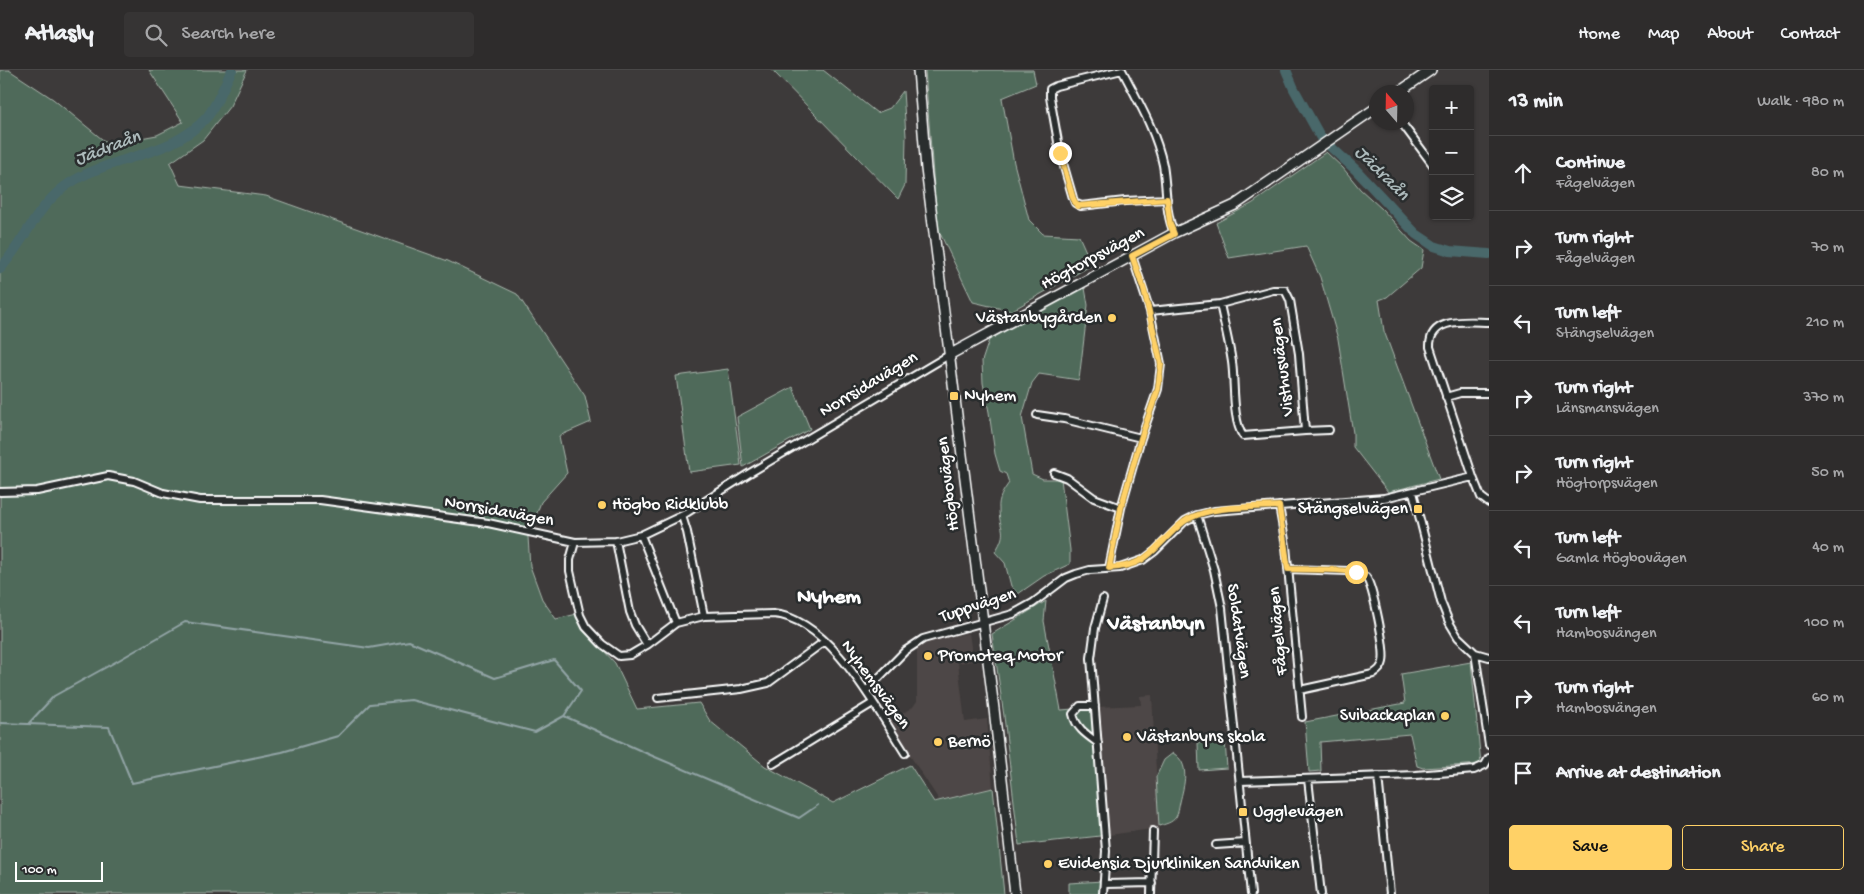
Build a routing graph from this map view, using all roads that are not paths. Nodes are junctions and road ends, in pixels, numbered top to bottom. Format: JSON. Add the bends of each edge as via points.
{"nodes":[{"id":1,"x":918,"y":70,"type":"edge"},
{"id":2,"x":1122,"y":70,"type":"edge"},
{"id":3,"x":1428,"y":71,"type":"edge"},
{"id":4,"x":1409,"y":85,"type":"edge"},
{"id":5,"x":1369,"y":113,"type":"edge"},
{"id":6,"x":1407,"y":130,"type":"edge"},
{"id":7,"x":1429,"y":160,"type":"edge"},
{"id":8,"x":1167,"y":199,"type":"junction"},
{"id":9,"x":1174,"y":234,"type":"junction"},
{"id":10,"x":1132,"y":256,"type":"junction"},
{"id":11,"x":1220,"y":304,"type":"junction"},
{"id":12,"x":1150,"y":311,"type":"junction"},
{"id":13,"x":1489,"y":322,"type":"edge"},
{"id":14,"x":949,"y":355,"type":"junction"},
{"id":15,"x":1489,"y":393,"type":"edge"},
{"id":16,"x":1446,"y":397,"type":"junction"},
{"id":17,"x":1037,"y":415,"type":"dead end"},
{"id":18,"x":1329,"y":430,"type":"dead end"},
{"id":19,"x":1305,"y":431,"type":"junction"},
{"id":20,"x":1141,"y":438,"type":"junction"},
{"id":21,"x":1054,"y":473,"type":"dead end"},
{"id":22,"x":1473,"y":477,"type":"junction"},
{"id":23,"x":0,"y":492,"type":"edge"},
{"id":24,"x":1413,"y":492,"type":"junction"},
{"id":25,"x":1489,"y":503,"type":"edge"},
{"id":26,"x":1279,"y":506,"type":"junction"},
{"id":27,"x":1121,"y":508,"type":"junction"},
{"id":28,"x":1197,"y":515,"type":"junction"},
{"id":29,"x":682,"y":516,"type":"junction"},
{"id":30,"x":641,"y":535,"type":"junction"},
{"id":31,"x":616,"y":541,"type":"junction"},
{"id":32,"x":575,"y":542,"type":"junction"},
{"id":33,"x":1109,"y":568,"type":"junction"},
{"id":34,"x":1288,"y":569,"type":"junction"},
{"id":35,"x":1103,"y":599,"type":"dead end"},
{"id":36,"x":704,"y":616,"type":"junction"},
{"id":37,"x":676,"y":623,"type":"junction"},
{"id":38,"x":982,"y":624,"type":"junction"},
{"id":39,"x":825,"y":641,"type":"junction"},
{"id":40,"x":648,"y":645,"type":"junction"},
{"id":41,"x":1474,"y":653,"type":"junction"},
{"id":42,"x":1489,"y":657,"type":"edge"},
{"id":43,"x":1300,"y":690,"type":"junction"},
{"id":44,"x":866,"y":691,"type":"junction"},
{"id":45,"x":658,"y":698,"type":"dead end"},
{"id":46,"x":873,"y":703,"type":"junction"},
{"id":47,"x":1094,"y":706,"type":"junction"},
{"id":48,"x":1302,"y":717,"type":"dead end"},
{"id":49,"x":1098,"y":743,"type":"junction"},
{"id":50,"x":1489,"y":745,"type":"edge"},
{"id":51,"x":905,"y":754,"type":"dead end"},
{"id":52,"x":1489,"y":758,"type":"edge"},
{"id":53,"x":773,"y":764,"type":"dead end"},
{"id":54,"x":1378,"y":776,"type":"junction"},
{"id":55,"x":1308,"y":779,"type":"junction"},
{"id":56,"x":1240,"y":781,"type":"junction"},
{"id":57,"x":1153,"y":831,"type":"dead end"},
{"id":58,"x":1245,"y":844,"type":"junction"},
{"id":59,"x":1216,"y":845,"type":"dead end"},
{"id":60,"x":1152,"y":883,"type":"junction"},
{"id":61,"x":1105,"y":884,"type":"junction"},
{"id":62,"x":1015,"y":894,"type":"edge"},
{"id":63,"x":1103,"y":894,"type":"edge"},
{"id":64,"x":1151,"y":894,"type":"edge"},
{"id":65,"x":1251,"y":894,"type":"edge"},
{"id":66,"x":1320,"y":894,"type":"edge"},
{"id":67,"x":1390,"y":894,"type":"edge"}],
"edges":[{"from":1,"to":14,"type":"main road","name":"Högbovägen","via":[[926,169]]},
{"from":2,"to":8,"type":"street","via":[[1154,136],[1163,165]]},
{"from":2,"to":8,"type":"street","via":[[1050,89],[1060,153],[1073,198],[1080,206]]},
{"from":3,"to":4,"type":"main road"},
{"from":5,"to":9,"type":"main road","name":"Högtorpsvägen","via":[[1235,205]]},
{"from":6,"to":7,"type":"street"},
{"from":8,"to":9,"type":"street"},
{"from":9,"to":10,"type":"main road","name":"Högtorpsvägen"},
{"from":10,"to":12,"type":"street"},
{"from":10,"to":14,"type":"main road","name":"Högtorpsvägen"},
{"from":11,"to":12,"type":"street","name":"Visthusvägen"},
{"from":11,"to":19,"type":"street","name":"Visthusvägen","via":[[1233,363],[1237,422],[1243,436]]},
{"from":11,"to":19,"type":"street","name":"Visthusvägen","via":[[1280,289],[1287,292],[1299,354]]},
{"from":12,"to":20,"type":"street","via":[[1160,372],[1154,405]]},
{"from":13,"to":16,"type":"street","via":[[1446,324],[1433,334],[1430,347]]},
{"from":14,"to":29,"type":"street","name":"Norrsidavägen"},
{"from":14,"to":38,"type":"main road","name":"Högbovägen"},
{"from":15,"to":16,"type":"street","via":[[1460,393]]},
{"from":16,"to":22,"type":"street"},
{"from":17,"to":20,"type":"street"},
{"from":18,"to":19,"type":"street"},
{"from":20,"to":27,"type":"street"},
{"from":21,"to":27,"type":"street","via":[[1067,478],[1094,498]]},
{"from":22,"to":24,"type":"street"},
{"from":22,"to":25,"type":"street","via":[[1481,496]]},
{"from":23,"to":32,"type":"street","name":"Norrsidavägen","via":[[37,491],[108,476],[163,493],[200,500],[320,500],[488,523]]},
{"from":24,"to":26,"type":"street","via":[[1384,498]]},
{"from":24,"to":41,"type":"street","via":[[1445,613],[1453,630]]},
{"from":26,"to":28,"type":"street"},
{"from":26,"to":34,"type":"street","name":"Fågelvägen"},
{"from":27,"to":33,"type":"street"},
{"from":28,"to":33,"type":"street","via":[[1180,524],[1143,560],[1129,566]]},
{"from":28,"to":56,"type":"street","name":"Soldatvägen","via":[[1222,608]]},
{"from":29,"to":30,"type":"street","name":"Norrsidavägen"},
{"from":29,"to":36,"type":"street"},
{"from":30,"to":31,"type":"street","name":"Norrsidavägen"},
{"from":30,"to":37,"type":"street"},
{"from":31,"to":32,"type":"street","name":"Norrsidavägen"},
{"from":31,"to":40,"type":"street","via":[[630,612]]},
{"from":32,"to":40,"type":"street","via":[[570,571],[586,627],[619,656],[630,655]]},
{"from":33,"to":38,"type":"street","name":"Tuppvägen","via":[[1066,578],[1022,610]]},
{"from":34,"to":43,"type":"street","name":"Fågelvägen"},
{"from":34,"to":43,"type":"street","name":"Fågelvägen","via":[[1349,571],[1366,578],[1372,590],[1384,652],[1381,668],[1373,674]]},
{"from":35,"to":47,"type":"street","via":[[1091,658]]},
{"from":36,"to":37,"type":"street","name":"Nyhemsvägen"},
{"from":36,"to":39,"type":"street","name":"Nyhemsvägen","via":[[784,615],[803,623]]},
{"from":37,"to":40,"type":"street","name":"Nyhemsvägen"},
{"from":38,"to":44,"type":"street","name":"Tuppvägen","via":[[914,644]]},
{"from":38,"to":62,"type":"main road","name":"Högbovägen"},
{"from":39,"to":44,"type":"street","name":"Nyhemsvägen"},
{"from":39,"to":45,"type":"street","via":[[768,682],[742,690]]},
{"from":41,"to":42,"type":"street"},
{"from":41,"to":50,"type":"street"},
{"from":43,"to":48,"type":"street","name":"Fågelvägen"},
{"from":44,"to":46,"type":"street","name":"Nyhemsvägen"},
{"from":46,"to":51,"type":"street","name":"Nyhemsvägen"},
{"from":46,"to":53,"type":"street"},
{"from":47,"to":49,"type":"street"},
{"from":47,"to":49,"type":"street","via":[[1080,706],[1073,714],[1080,728]]},
{"from":49,"to":61,"type":"street","via":[[1106,851]]},
{"from":52,"to":54,"type":"street","via":[[1485,765],[1474,770]]},
{"from":54,"to":55,"type":"street"},
{"from":54,"to":67,"type":"street"},
{"from":55,"to":56,"type":"street"},
{"from":55,"to":66,"type":"street"},
{"from":56,"to":58,"type":"street","name":"Soldatvägen"},
{"from":57,"to":60,"type":"street"},
{"from":58,"to":59,"type":"street"},
{"from":58,"to":65,"type":"street","name":"Soldatvägen"},
{"from":60,"to":61,"type":"street"},
{"from":60,"to":64,"type":"street"},
{"from":61,"to":63,"type":"street"}]}
